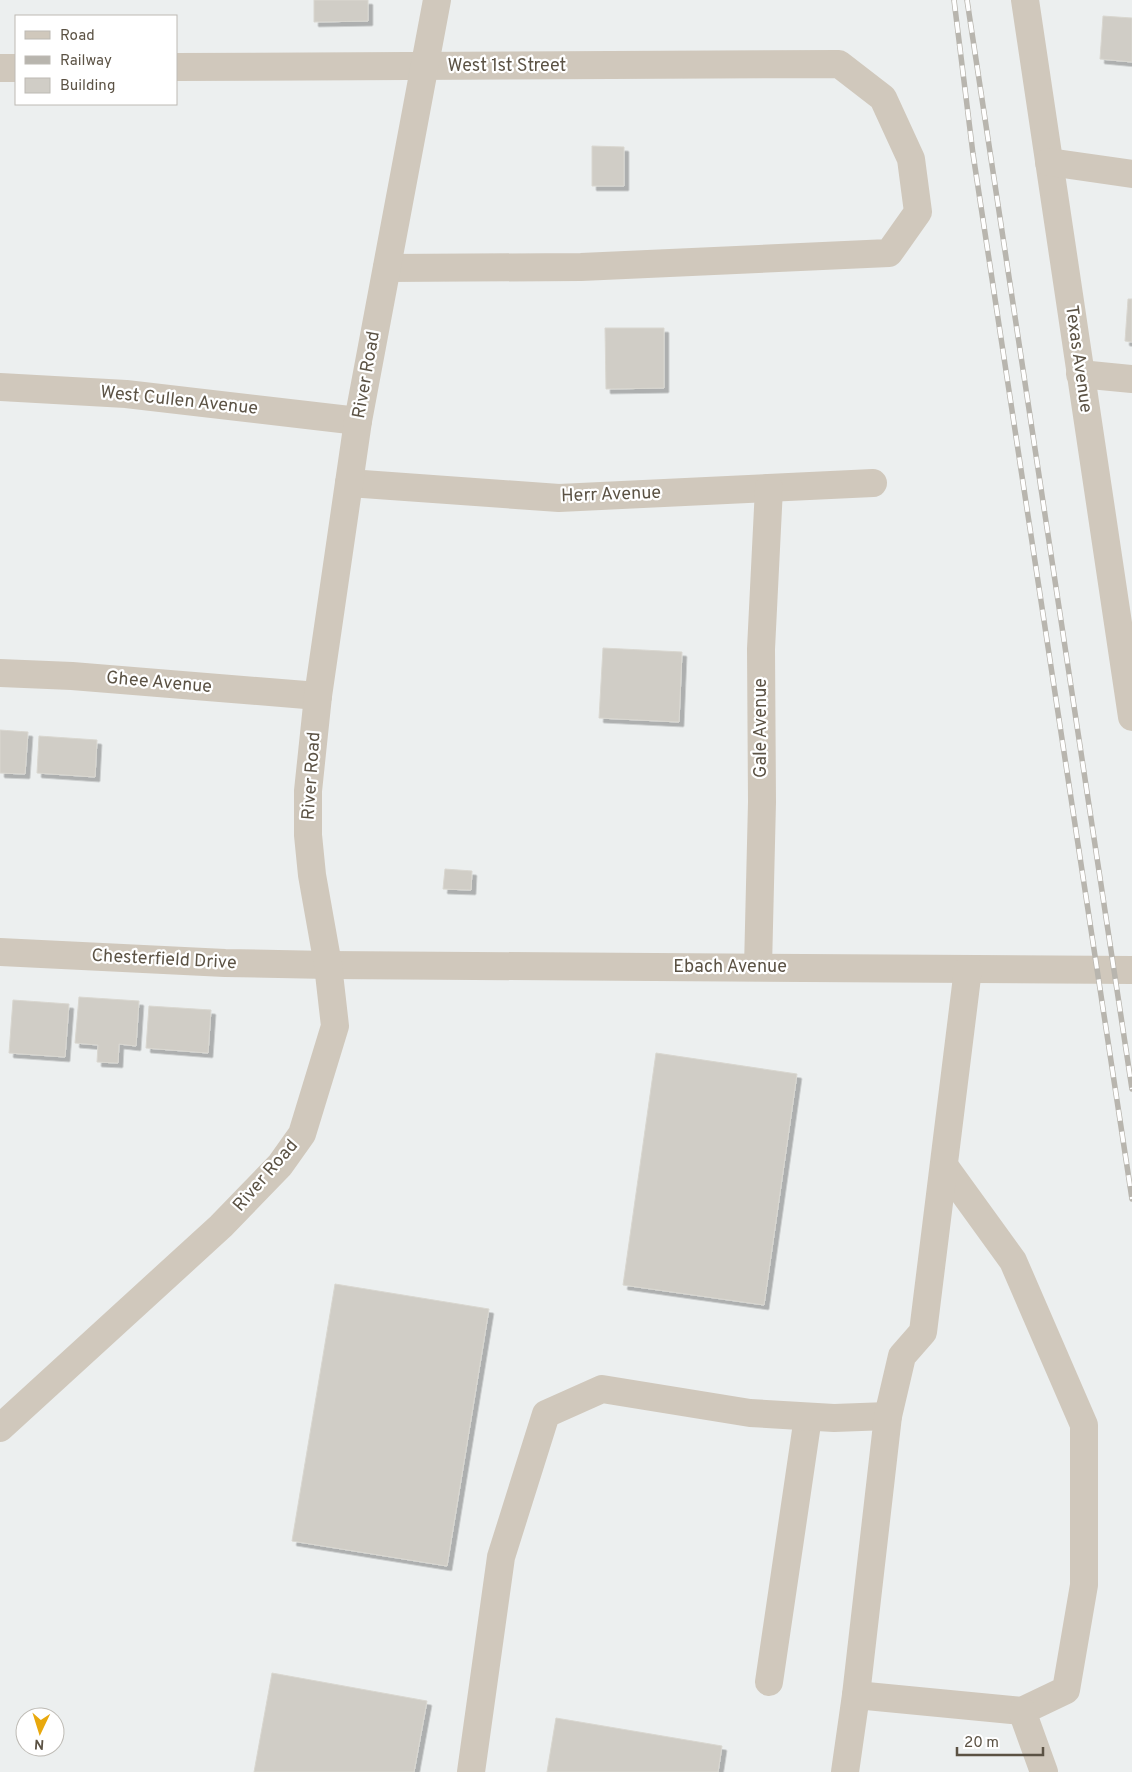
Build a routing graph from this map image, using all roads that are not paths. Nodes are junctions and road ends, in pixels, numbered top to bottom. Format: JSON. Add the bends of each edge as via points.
{"nodes":[{"id":1,"x":437,"y":0,"type":"edge"},
{"id":2,"x":1025,"y":0,"type":"edge"},
{"id":3,"x":178,"y":67,"type":"edge"},
{"id":4,"x":424,"y":67,"type":"junction"},
{"id":5,"x":0,"y":68,"type":"edge"},
{"id":6,"x":15,"y":68,"type":"edge"},
{"id":7,"x":1049,"y":162,"type":"junction"},
{"id":8,"x":1132,"y":174,"type":"edge"},
{"id":9,"x":387,"y":268,"type":"junction"},
{"id":10,"x":1080,"y":374,"type":"junction"},
{"id":11,"x":1132,"y":379,"type":"edge"},
{"id":12,"x":0,"y":387,"type":"edge"},
{"id":13,"x":358,"y":421,"type":"junction"},
{"id":14,"x":349,"y":483,"type":"junction"},
{"id":15,"x":873,"y":483,"type":"dead end"},
{"id":16,"x":769,"y":488,"type":"junction"},
{"id":17,"x":1127,"y":656,"type":"edge"},
{"id":18,"x":0,"y":673,"type":"edge"},
{"id":19,"x":318,"y":696,"type":"junction"},
{"id":20,"x":1132,"y":717,"type":"edge"},
{"id":21,"x":0,"y":952,"type":"edge"},
{"id":22,"x":328,"y":965,"type":"junction"},
{"id":23,"x":758,"y":967,"type":"junction"},
{"id":24,"x":968,"y":969,"type":"junction"},
{"id":25,"x":1132,"y":970,"type":"edge"},
{"id":26,"x":944,"y":1167,"type":"junction"},
{"id":27,"x":888,"y":1416,"type":"junction"},
{"id":28,"x":808,"y":1417,"type":"junction"},
{"id":29,"x":0,"y":1428,"type":"edge"},
{"id":30,"x":769,"y":1682,"type":"dead end"},
{"id":31,"x":856,"y":1695,"type":"junction"},
{"id":32,"x":1022,"y":1711,"type":"junction"},
{"id":33,"x":472,"y":1772,"type":"edge"},
{"id":34,"x":845,"y":1772,"type":"edge"},
{"id":35,"x":1044,"y":1772,"type":"edge"}],
"edges":[{"from":1,"to":4,"type":"street","name":"River Road"},
{"from":2,"to":7,"type":"street","name":"Texas Avenue"},
{"from":3,"to":4,"type":"street","name":"West 1st Street"},
{"from":4,"to":9,"type":"street","name":"River Road"},
{"from":4,"to":9,"type":"street","name":"West 1st Street","via":[[839,64],[883,98],[911,159],[918,212],[889,253],[582,267]]},
{"from":5,"to":6,"type":"street"},
{"from":7,"to":8,"type":"street"},
{"from":7,"to":10,"type":"street","name":"Texas Avenue"},
{"from":9,"to":13,"type":"street","name":"River Road"},
{"from":10,"to":11,"type":"street"},
{"from":10,"to":17,"type":"street","name":"Texas Avenue"},
{"from":12,"to":13,"type":"street","name":"West Cullen Avenue","via":[[126,394]]},
{"from":13,"to":14,"type":"street","name":"River Road"},
{"from":14,"to":16,"type":"street","name":"Herr Avenue","via":[[559,498]]},
{"from":14,"to":19,"type":"street","name":"River Road"},
{"from":15,"to":16,"type":"street","name":"Herr Avenue"},
{"from":16,"to":23,"type":"street","name":"Gale Avenue","via":[[761,649]]},
{"from":17,"to":20,"type":"street","name":"Texas Avenue"},
{"from":18,"to":19,"type":"street","name":"Ghee Avenue"},
{"from":19,"to":22,"type":"street","name":"River Road","via":[[308,791],[308,835]]},
{"from":21,"to":22,"type":"street","name":"Chesterfield Drive"},
{"from":22,"to":23,"type":"street","name":"Ebach Avenue"},
{"from":22,"to":29,"type":"street","name":"River Road","via":[[335,1026],[302,1134],[280,1165],[221,1226]]},
{"from":23,"to":24,"type":"street","name":"Ebach Avenue"},
{"from":24,"to":25,"type":"street","name":"Ebach Avenue"},
{"from":24,"to":26,"type":"street"},
{"from":26,"to":27,"type":"street","via":[[923,1332],[902,1356]]},
{"from":26,"to":32,"type":"street","via":[[1013,1261],[1084,1425],[1084,1585],[1066,1690]]},
{"from":27,"to":28,"type":"street"},
{"from":27,"to":31,"type":"street"},
{"from":28,"to":30,"type":"street"},
{"from":28,"to":33,"type":"street","via":[[750,1413],[602,1390],[546,1414],[501,1557]]},
{"from":31,"to":32,"type":"street"},
{"from":31,"to":34,"type":"street"},
{"from":32,"to":35,"type":"street"}]}
